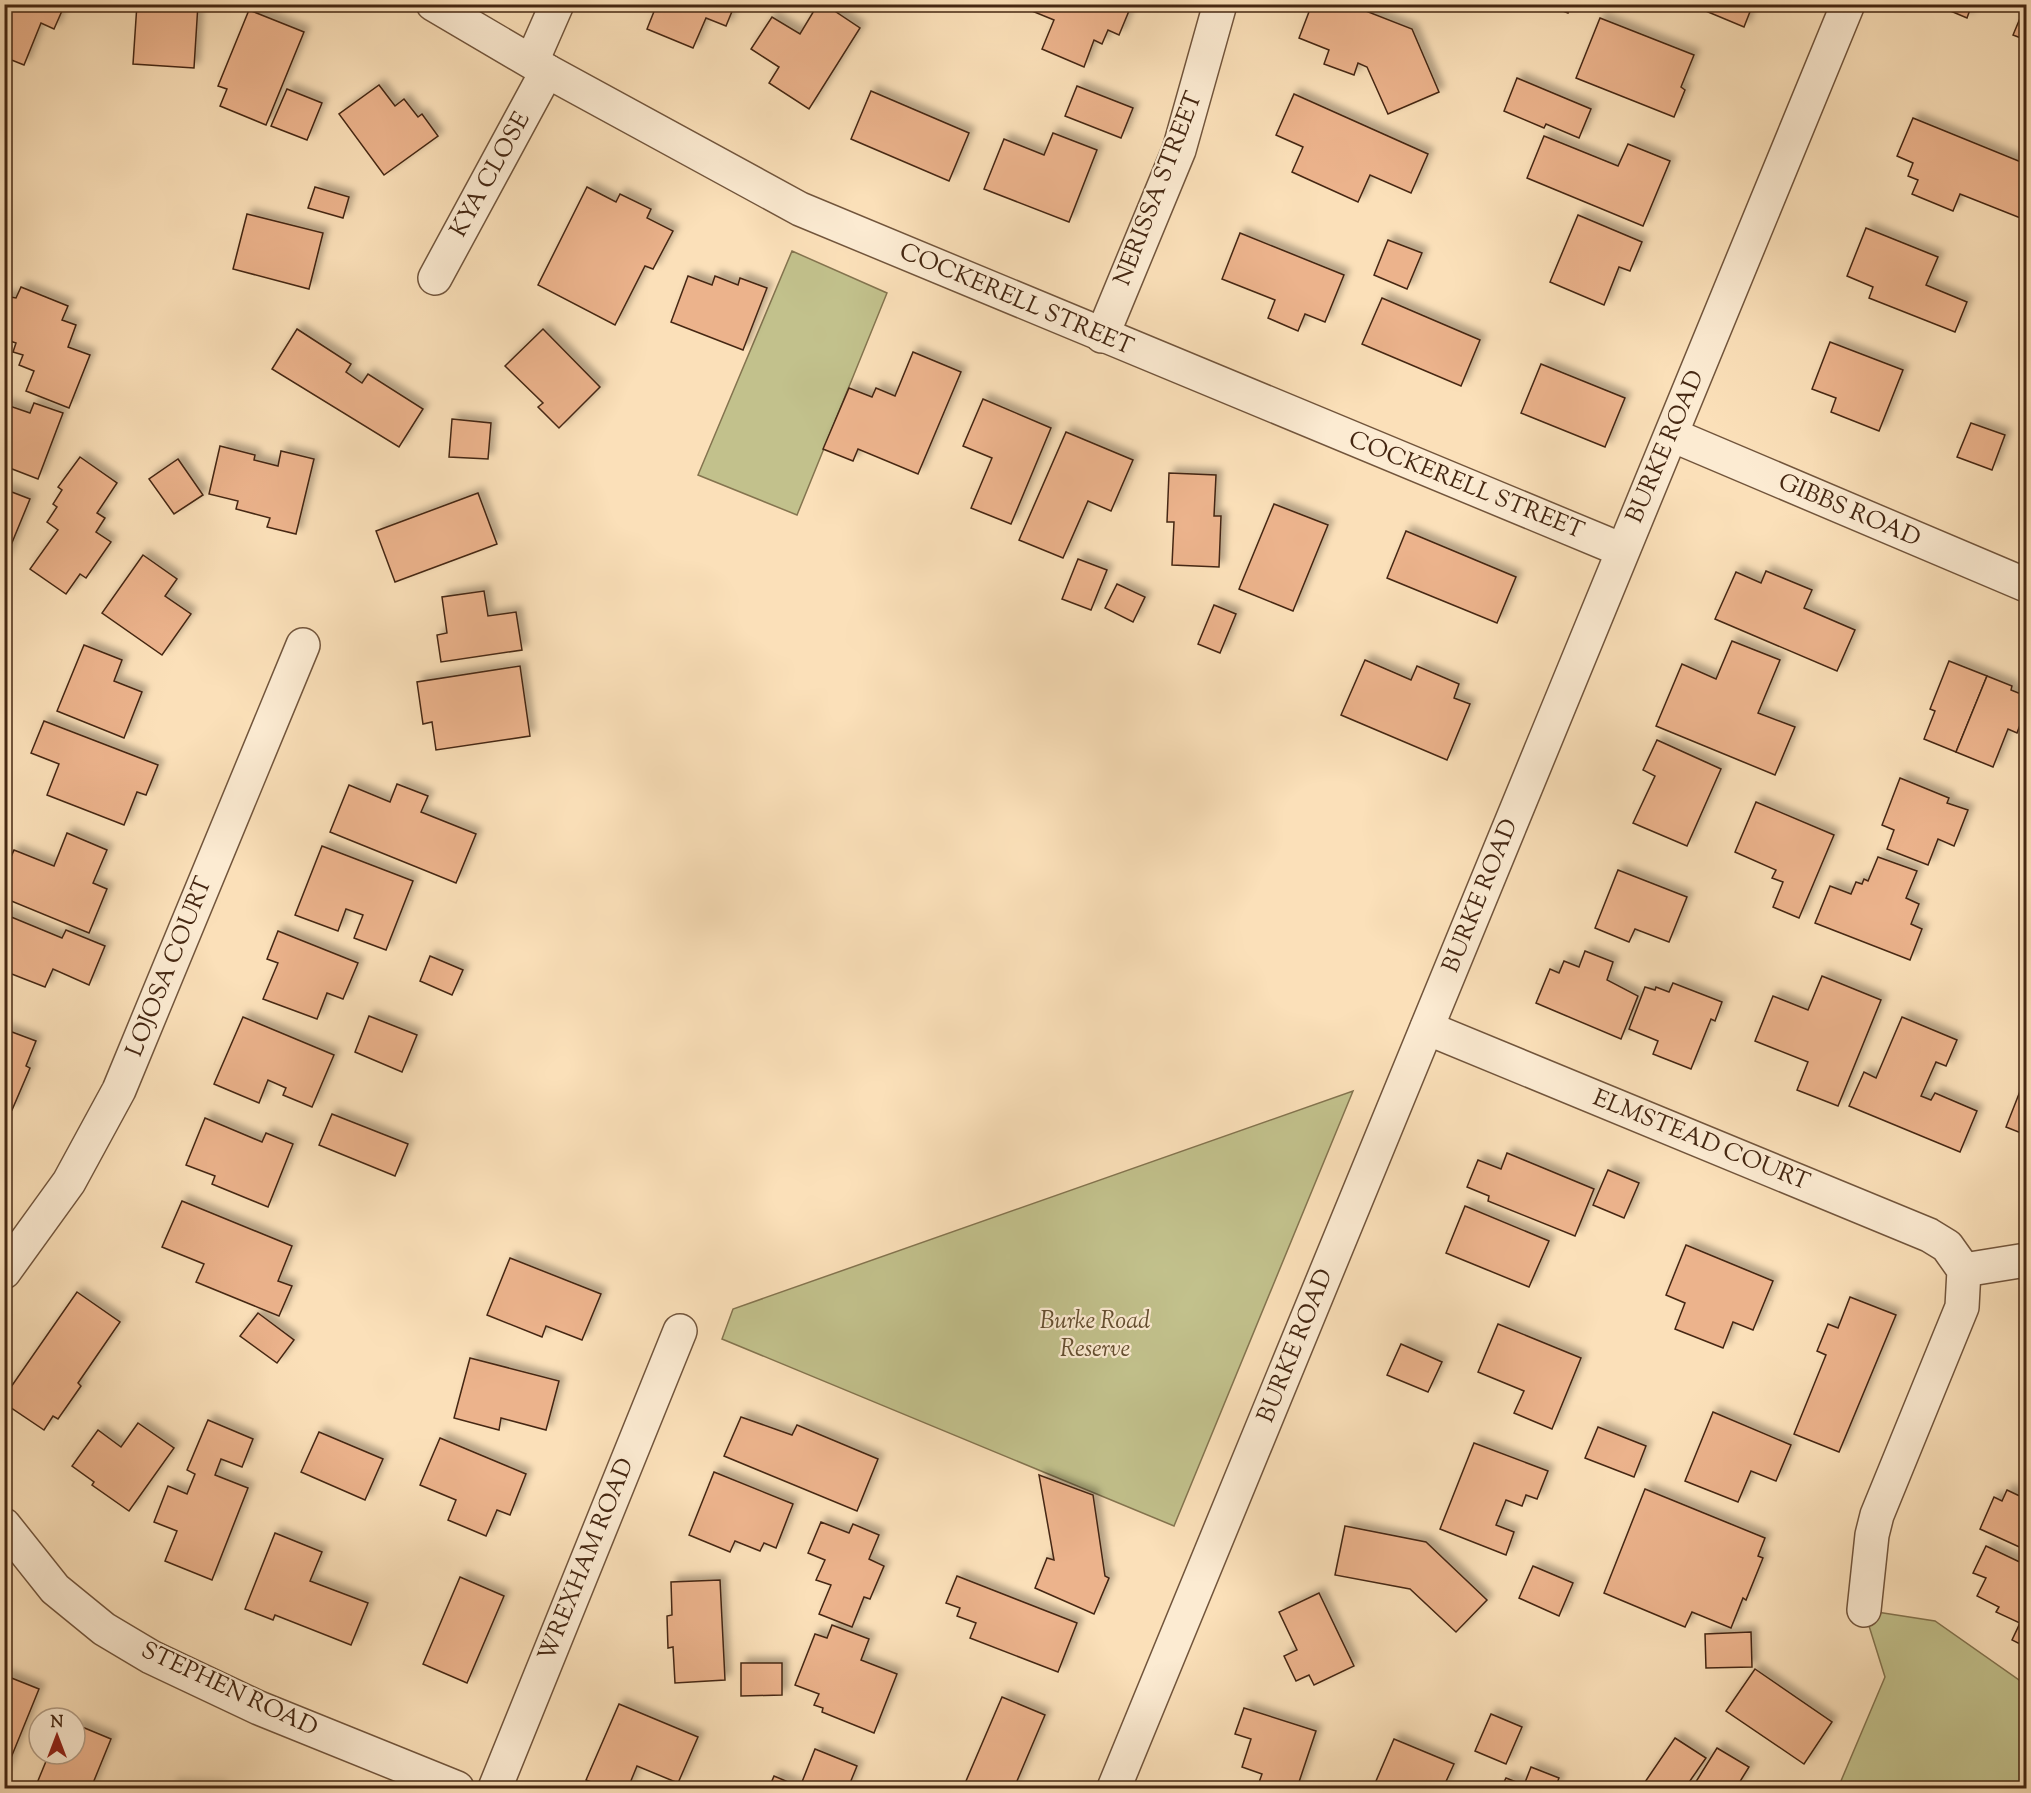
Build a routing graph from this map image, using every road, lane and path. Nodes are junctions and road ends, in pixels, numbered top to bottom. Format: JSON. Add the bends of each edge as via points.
{"nodes":[{"id":1,"x":433,"y":4,"type":"edge"},
{"id":2,"x":557,"y":4,"type":"edge"},
{"id":3,"x":1220,"y":4,"type":"edge"},
{"id":4,"x":1848,"y":4,"type":"edge"},
{"id":5,"x":540,"y":66,"type":"junction"},
{"id":6,"x":435,"y":278,"type":"dead end"},
{"id":7,"x":1102,"y":336,"type":"junction"},
{"id":8,"x":1672,"y":435,"type":"junction"},
{"id":9,"x":1622,"y":550,"type":"junction"},
{"id":10,"x":2026,"y":585,"type":"edge"},
{"id":11,"x":303,"y":645,"type":"dead end"},
{"id":12,"x":1427,"y":1028,"type":"junction"},
{"id":13,"x":2026,"y":1260,"type":"edge"},
{"id":14,"x":1964,"y":1270,"type":"junction"},
{"id":15,"x":4,"y":1272,"type":"edge"},
{"id":16,"x":680,"y":1331,"type":"dead end"},
{"id":17,"x":4,"y":1525,"type":"edge"},
{"id":18,"x":1864,"y":1610,"type":"dead end"},
{"id":19,"x":457,"y":1788,"type":"edge"},
{"id":20,"x":495,"y":1788,"type":"edge"},
{"id":21,"x":1114,"y":1788,"type":"edge"}],
"edges":[{"from":1,"to":5,"type":"street","name":"COCKERELL STREET"},
{"from":2,"to":5,"type":"street","name":"KYA CLOSE"},
{"from":3,"to":7,"type":"street","name":"NERISSA STREET","via":[[1179,150]]},
{"from":4,"to":8,"type":"street","name":"BURKE ROAD"},
{"from":5,"to":6,"type":"street","name":"KYA CLOSE"},
{"from":5,"to":7,"type":"street","name":"COCKERELL STREET","via":[[800,209]]},
{"from":7,"to":9,"type":"street","name":"COCKERELL STREET"},
{"from":8,"to":9,"type":"street","name":"BURKE ROAD"},
{"from":8,"to":10,"type":"street","name":"GIBBS ROAD"},
{"from":9,"to":12,"type":"street","name":"BURKE ROAD"},
{"from":11,"to":15,"type":"street","name":"LOJOSA COURT","via":[[119,1090],[69,1182]]},
{"from":12,"to":14,"type":"street","name":"ELMSTEAD COURT","via":[[1929,1235],[1947,1246]]},
{"from":12,"to":21,"type":"street","name":"BURKE ROAD"},
{"from":13,"to":14,"type":"street"},
{"from":14,"to":18,"type":"street","via":[[1962,1307],[1877,1515]]},
{"from":16,"to":20,"type":"street","name":"WREXHAM ROAD"},
{"from":17,"to":19,"type":"street","name":"STEPHEN ROAD","via":[[55,1589],[104,1629],[151,1658],[259,1708]]}]}
